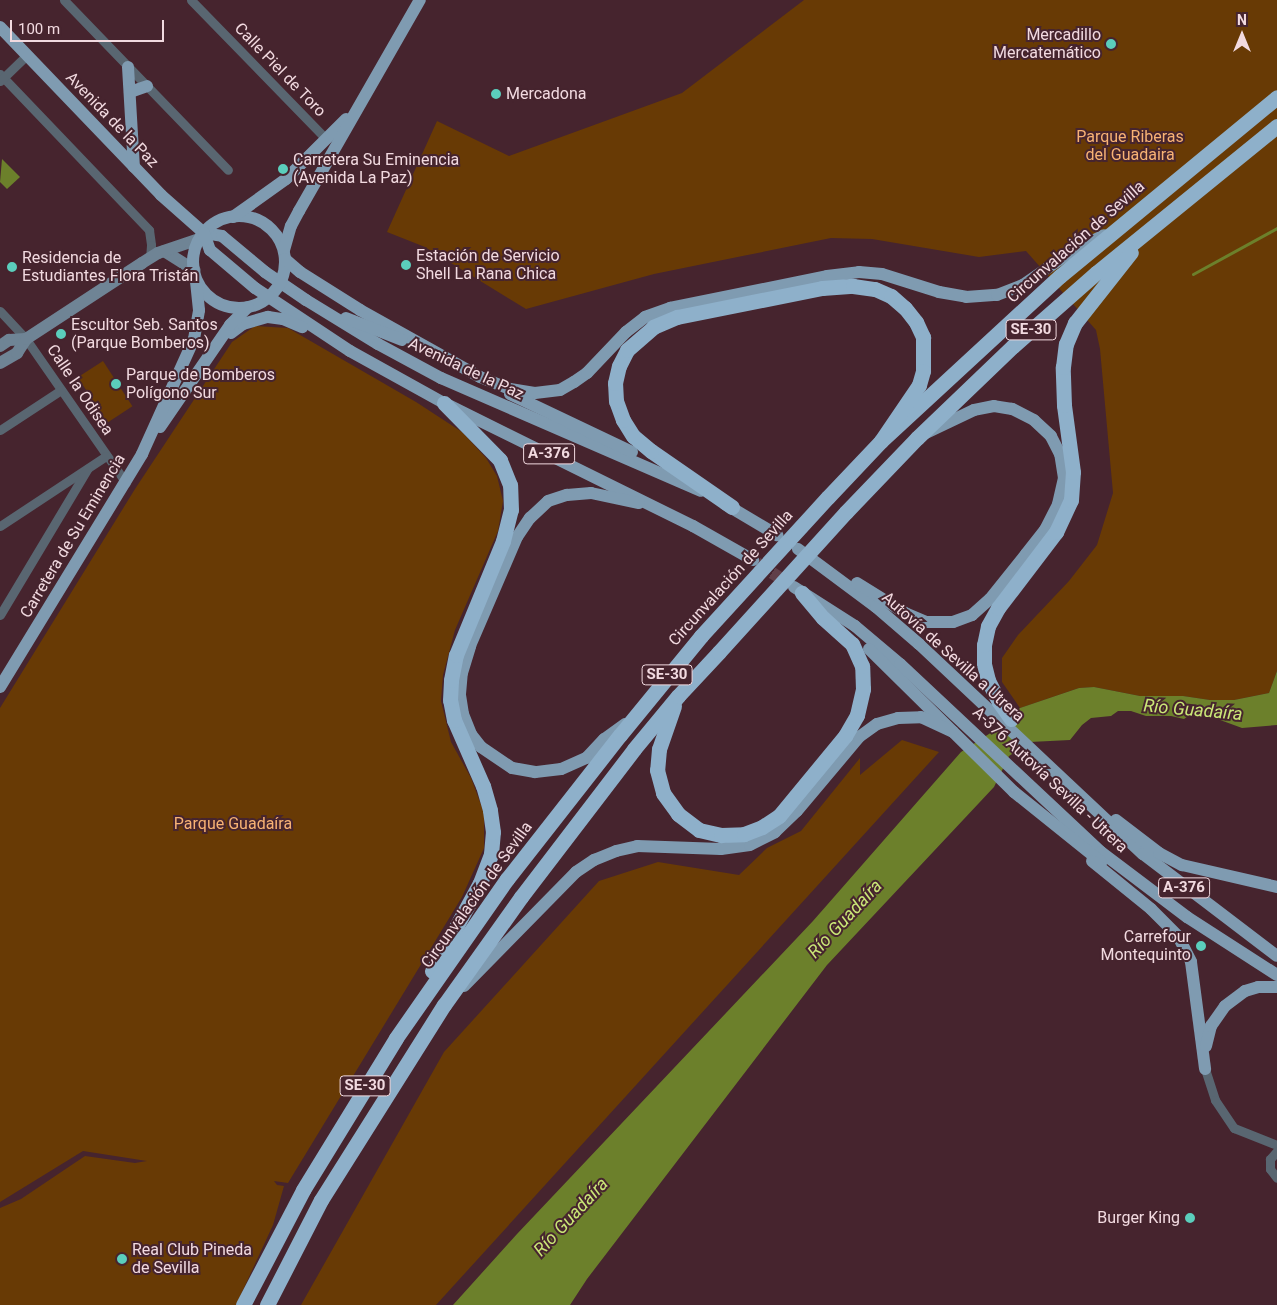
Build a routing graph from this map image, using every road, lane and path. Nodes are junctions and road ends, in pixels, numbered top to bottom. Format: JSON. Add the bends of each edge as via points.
{"nodes":[{"id":1,"x":64,"y":0,"type":"edge"},
{"id":2,"x":192,"y":0,"type":"edge"},
{"id":3,"x":420,"y":0,"type":"edge"},
{"id":4,"x":0,"y":27,"type":"edge"},
{"id":5,"x":27,"y":55,"type":"junction"},
{"id":6,"x":128,"y":66,"type":"junction"},
{"id":7,"x":1,"y":77,"type":"edge"},
{"id":8,"x":147,"y":86,"type":"junction"},
{"id":9,"x":130,"y":92,"type":"junction"},
{"id":10,"x":1277,"y":97,"type":"edge"},
{"id":11,"x":360,"y":104,"type":"junction"},
{"id":12,"x":1277,"y":126,"type":"edge"},
{"id":13,"x":326,"y":140,"type":"junction"},
{"id":14,"x":134,"y":167,"type":"junction"},
{"id":15,"x":228,"y":170,"type":"dead end"},
{"id":16,"x":232,"y":217,"type":"junction"},
{"id":17,"x":1150,"y":228,"type":"junction"},
{"id":18,"x":1110,"y":232,"type":"junction"},
{"id":19,"x":201,"y":236,"type":"junction"},
{"id":20,"x":164,"y":251,"type":"junction"},
{"id":21,"x":284,"y":255,"type":"junction"},
{"id":22,"x":150,"y":258,"type":"junction"},
{"id":23,"x":195,"y":275,"type":"junction"},
{"id":24,"x":280,"y":283,"type":"junction"},
{"id":25,"x":269,"y":297,"type":"junction"},
{"id":26,"x":248,"y":307,"type":"junction"},
{"id":27,"x":316,"y":307,"type":"junction"},
{"id":28,"x":0,"y":311,"type":"edge"},
{"id":29,"x":26,"y":339,"type":"junction"},
{"id":30,"x":421,"y":345,"type":"junction"},
{"id":31,"x":0,"y":346,"type":"edge"},
{"id":32,"x":214,"y":348,"type":"junction"},
{"id":33,"x":350,"y":351,"type":"junction"},
{"id":34,"x":0,"y":364,"type":"edge"},
{"id":35,"x":480,"y":377,"type":"junction"},
{"id":36,"x":62,"y":390,"type":"junction"},
{"id":37,"x":444,"y":402,"type":"junction"},
{"id":38,"x":0,"y":430,"type":"edge"},
{"id":39,"x":917,"y":438,"type":"junction"},
{"id":40,"x":881,"y":441,"type":"junction"},
{"id":41,"x":142,"y":454,"type":"junction"},
{"id":42,"x":106,"y":456,"type":"junction"},
{"id":43,"x":88,"y":468,"type":"junction"},
{"id":44,"x":126,"y":483,"type":"junction"},
{"id":45,"x":692,"y":487,"type":"junction"},
{"id":46,"x":654,"y":506,"type":"junction"},
{"id":47,"x":732,"y":508,"type":"junction"},
{"id":48,"x":0,"y":526,"type":"edge"},
{"id":49,"x":777,"y":534,"type":"dead end"},
{"id":50,"x":798,"y":549,"type":"dead end"},
{"id":51,"x":753,"y":560,"type":"tunnel mouth"},
{"id":52,"x":829,"y":572,"type":"junction"},
{"id":53,"x":798,"y":590,"type":"joint"},
{"id":54,"x":837,"y":614,"type":"junction"},
{"id":55,"x":0,"y":615,"type":"edge"},
{"id":56,"x":0,"y":687,"type":"edge"},
{"id":57,"x":678,"y":696,"type":"junction"},
{"id":58,"x":994,"y":707,"type":"junction"},
{"id":59,"x":635,"y":716,"type":"junction"},
{"id":60,"x":1011,"y":719,"type":"joint"},
{"id":61,"x":953,"y":732,"type":"junction"},
{"id":62,"x":1052,"y":766,"type":"junction"},
{"id":63,"x":1099,"y":811,"type":"junction"},
{"id":64,"x":1045,"y":819,"type":"junction"},
{"id":65,"x":1277,"y":887,"type":"edge"},
{"id":66,"x":1187,"y":916,"type":"junction"},
{"id":67,"x":1277,"y":956,"type":"edge"},
{"id":68,"x":1277,"y":974,"type":"edge"},
{"id":69,"x":1277,"y":986,"type":"edge"},
{"id":70,"x":444,"y":1005,"type":"junction"},
{"id":71,"x":396,"y":1038,"type":"junction"},
{"id":72,"x":1204,"y":1056,"type":"junction"},
{"id":73,"x":1205,"y":1069,"type":"joint"},
{"id":74,"x":1277,"y":1145,"type":"edge"},
{"id":75,"x":1277,"y":1151,"type":"edge"},
{"id":76,"x":1277,"y":1178,"type":"edge"},
{"id":77,"x":242,"y":1305,"type":"edge"},
{"id":78,"x":267,"y":1305,"type":"edge"}],
"edges":[{"from":1,"to":6,"type":"street"},
{"from":2,"to":13,"type":"street","name":"Calle Piel de Toro"},
{"from":3,"to":11,"type":"main road"},
{"from":4,"to":5,"type":"main road","name":"Avenida de la Paz"},
{"from":5,"to":7,"type":"street"},
{"from":5,"to":14,"type":"main road","name":"Avenida de la Paz"},
{"from":6,"to":8,"type":"street"},
{"from":6,"to":9,"type":"main road"},
{"from":7,"to":22,"type":"street","via":[[149,230]]},
{"from":8,"to":9,"type":"main road"},
{"from":8,"to":15,"type":"street"},
{"from":9,"to":14,"type":"main road"},
{"from":10,"to":18,"type":"highway","name":"Circunvalación de Sevilla","number":"SE-30"},
{"from":11,"to":13,"type":"main road"},
{"from":11,"to":21,"type":"main road","via":[[298,211]]},
{"from":12,"to":17,"type":"highway","number":"SE-30"},
{"from":13,"to":16,"type":"main road","via":[[286,179]]},
{"from":14,"to":19,"type":"main road","name":"Avenida de la Paz"},
{"from":16,"to":19,"type":"main road","via":[[222,220]]},
{"from":16,"to":21,"type":"main road","via":[[249,217],[265,224],[277,235]]},
{"from":17,"to":39,"type":"highway","number":"SE-30","via":[[1013,346]]},
{"from":17,"to":58,"type":"highway","via":[[1094,296],[1074,324],[1066,344],[1064,404],[1073,472],[1070,500],[1056,532],[988,626],[984,664]]},
{"from":18,"to":35,"type":"main road","via":[[1070,252],[1023,285],[997,295],[966,297],[938,292],[882,274],[859,272],[827,276],[670,308],[645,317],[587,373],[560,390],[535,393]]},
{"from":18,"to":40,"type":"highway","name":"Circunvalación de Sevilla","number":"SE-30"},
{"from":19,"to":20,"type":"street"},
{"from":19,"to":23,"type":"main road","name":"Carretera de Su Eminencia","via":[[195,249]]},
{"from":19,"to":24,"type":"main road","name":"Avenida de la Paz","via":[[222,236]]},
{"from":19,"to":25,"type":"main road","name":"Avenida de la Paz","via":[[210,250]]},
{"from":20,"to":22,"type":"street"},
{"from":20,"to":23,"type":"street"},
{"from":21,"to":24,"type":"main road"},
{"from":21,"to":30,"type":"main road","via":[[300,272]]},
{"from":22,"to":29,"type":"street"},
{"from":23,"to":26,"type":"main road","via":[[205,293],[217,302],[232,307]]},
{"from":23,"to":41,"type":"main road","name":"Carretera de Su Eminencia","via":[[199,310],[194,339]]},
{"from":24,"to":25,"type":"main road"},
{"from":24,"to":27,"type":"main road","name":"Avenida de la Paz"},
{"from":25,"to":26,"type":"main road"},
{"from":25,"to":33,"type":"main road","name":"Avenida de la Paz"},
{"from":26,"to":32,"type":"main road","name":"Carretera de Su Eminencia"},
{"from":27,"to":30,"type":"main road","via":[[386,335]]},
{"from":27,"to":45,"type":"main road","name":"Avenida de la Paz","via":[[441,378]]},
{"from":28,"to":29,"type":"street","name":"Calle la Odisea"},
{"from":29,"to":31,"type":"street","via":[[9,340]]},
{"from":29,"to":34,"type":"street","via":[[17,353]]},
{"from":29,"to":36,"type":"street","name":"Calle la Odisea"},
{"from":30,"to":35,"type":"main road"},
{"from":32,"to":33,"type":"main road","via":[[243,324],[268,317],[295,323]]},
{"from":32,"to":41,"type":"main road","name":"Carretera de Su Eminencia"},
{"from":33,"to":37,"type":"main road","name":"Avenida de la Paz"},
{"from":35,"to":45,"type":"main road","via":[[618,444]]},
{"from":36,"to":38,"type":"street"},
{"from":36,"to":42,"type":"street","name":"Calle la Odisea"},
{"from":37,"to":46,"type":"main road","number":"A-376"},
{"from":37,"to":71,"type":"highway","via":[[500,460],[510,485],[511,510],[503,541],[456,655],[450,680],[454,720],[483,786],[493,832],[491,854],[480,883]]},
{"from":39,"to":52,"type":"main road","via":[[974,410],[994,406],[1012,409],[1034,420],[1051,436],[1060,454],[1064,478],[1058,504],[1045,530],[990,599],[972,616],[953,622],[926,622],[904,613],[842,573]]},
{"from":39,"to":57,"type":"highway","number":"SE-30","bridge":true},
{"from":40,"to":47,"type":"highway","via":[[919,386],[924,357],[923,337],[916,322],[891,296],[875,289],[853,286],[822,288],[677,318],[653,327],[627,350],[619,366],[616,392],[623,420],[634,436],[651,451]]},
{"from":40,"to":59,"type":"highway","name":"Circunvalación de Sevilla","number":"SE-30","bridge":true,"via":[[701,636]]},
{"from":41,"to":44,"type":"main road","name":"Carretera de Su Eminencia"},
{"from":42,"to":43,"type":"street"},
{"from":42,"to":44,"type":"street","name":"Calle la Odisea"},
{"from":43,"to":48,"type":"street"},
{"from":43,"to":55,"type":"street"},
{"from":44,"to":56,"type":"main road","name":"Carretera de Su Eminencia"},
{"from":45,"to":47,"type":"main road","name":"Avenida de la Paz"},
{"from":46,"to":51,"type":"main road","number":"A-376"},
{"from":46,"to":59,"type":"main road","via":[[591,494],[567,495],[548,501],[530,518],[517,537],[470,646],[462,673],[461,701],[470,734],[481,747],[512,768],[535,772],[561,769],[586,758],[604,739]]},
{"from":47,"to":49,"type":"main road"},
{"from":50,"to":52,"type":"main road","name":"Autovía de Sevilla a Utrera"},
{"from":52,"to":58,"type":"main road","name":"Autovía de Sevilla a Utrera","via":[[876,607]]},
{"from":53,"to":54,"type":"main road","number":"A-376"},
{"from":53,"to":57,"type":"highway","via":[[852,644],[862,666],[863,689],[858,715],[845,736],[779,816],[744,834],[721,835],[699,830],[678,814],[663,793],[657,770],[659,749]]},
{"from":54,"to":61,"type":"main road","via":[[850,631]]},
{"from":54,"to":66,"type":"main road","name":"A-376 Autovía Sevilla - Utrera","number":"A-376","via":[[900,664],[1101,852]]},
{"from":57,"to":70,"type":"highway","number":"SE-30","via":[[521,897]]},
{"from":58,"to":60,"type":"highway"},
{"from":58,"to":62,"type":"main road","name":"Autovía de Sevilla a Utrera"},
{"from":59,"to":71,"type":"highway","name":"Circunvalación de Sevilla","number":"SE-30","via":[[507,879]]},
{"from":60,"to":62,"type":"main road"},
{"from":61,"to":64,"type":"main road"},
{"from":61,"to":70,"type":"main road","via":[[921,717],[898,718],[877,724],[859,738],[798,811],[775,832],[750,845],[721,849],[637,846],[594,860],[576,872]]},
{"from":62,"to":63,"type":"main road","name":"A-376 Autovía Sevilla - Utrera","number":"A-376"},
{"from":63,"to":65,"type":"main road","via":[[1174,862],[1203,872]]},
{"from":63,"to":67,"type":"main road","name":"A-376 Autovía Sevilla - Utrera","number":"A-376","via":[[1142,854]]},
{"from":64,"to":66,"type":"main road","via":[[1143,894]]},
{"from":64,"to":72,"type":"main road","via":[[1152,909],[1178,936],[1191,962]]},
{"from":66,"to":68,"type":"main road","name":"A-376 Autovía Sevilla - Utrera","number":"A-376"},
{"from":69,"to":72,"type":"main road","via":[[1245,991],[1226,1006],[1211,1026]]},
{"from":70,"to":78,"type":"highway","number":"SE-30","via":[[321,1200]]},
{"from":71,"to":77,"type":"highway","name":"Circunvalación de Sevilla","number":"SE-30","via":[[303,1190]]},
{"from":72,"to":73,"type":"main road"},
{"from":73,"to":74,"type":"street","via":[[1215,1100],[1234,1128]]},
{"from":75,"to":76,"type":"street","via":[[1270,1160],[1270,1169]]}]}
